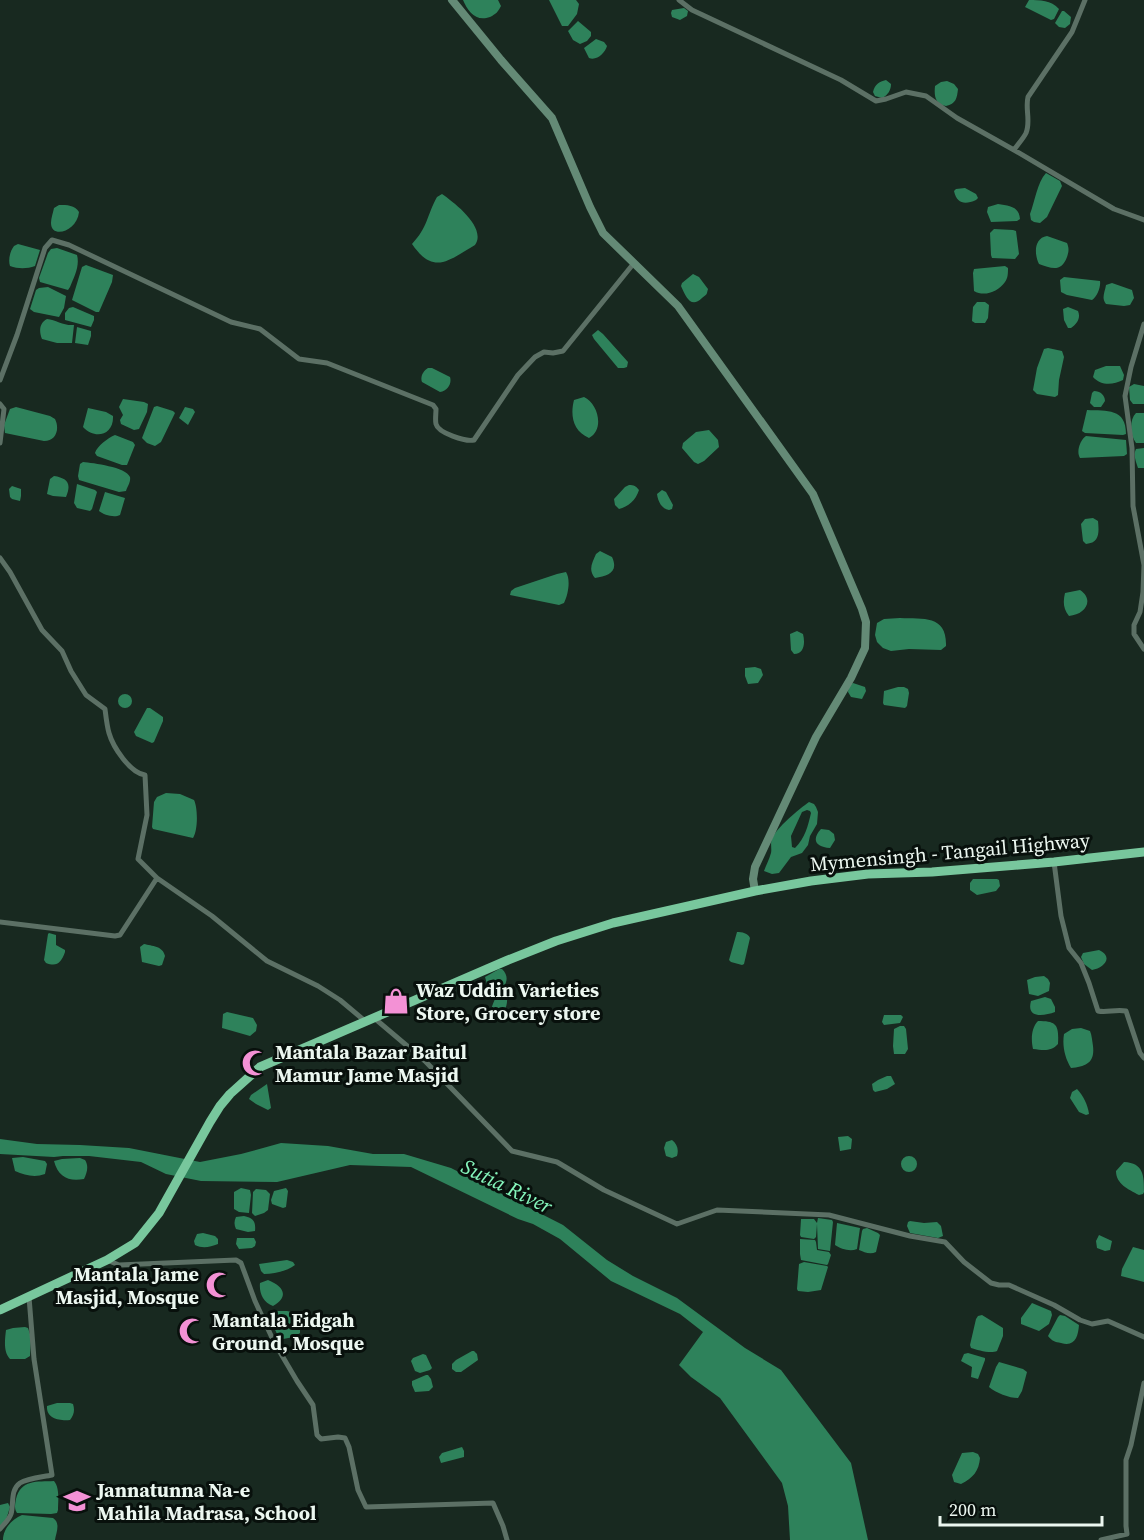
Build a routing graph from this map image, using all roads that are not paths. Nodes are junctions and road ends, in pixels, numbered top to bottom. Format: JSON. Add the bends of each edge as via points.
{"nodes":[{"id":1,"x":452,"y":0,"type":"edge"},
{"id":2,"x":679,"y":0,"type":"edge"},
{"id":3,"x":1085,"y":0,"type":"edge"},
{"id":4,"x":1014,"y":150,"type":"junction"},
{"id":5,"x":1144,"y":219,"type":"edge"},
{"id":6,"x":634,"y":263,"type":"junction"},
{"id":7,"x":1144,"y":324,"type":"edge"},
{"id":8,"x":0,"y":380,"type":"edge"},
{"id":9,"x":0,"y":404,"type":"edge"},
{"id":10,"x":0,"y":443,"type":"edge"},
{"id":11,"x":1144,"y":524,"type":"edge"},
{"id":12,"x":1137,"y":527,"type":"junction"},
{"id":13,"x":0,"y":558,"type":"edge"},
{"id":14,"x":1144,"y":649,"type":"edge"},
{"id":15,"x":1144,"y":852,"type":"edge"},
{"id":16,"x":1054,"y":862,"type":"junction"},
{"id":17,"x":157,"y":878,"type":"junction"},
{"id":18,"x":755,"y":891,"type":"junction"},
{"id":19,"x":0,"y":922,"type":"edge"},
{"id":20,"x":369,"y":1019,"type":"junction"},
{"id":21,"x":1144,"y":1058,"type":"edge"},
{"id":22,"x":107,"y":1260,"type":"junction"},
{"id":23,"x":29,"y":1297,"type":"junction"},
{"id":24,"x":0,"y":1310,"type":"edge"},
{"id":25,"x":1144,"y":1337,"type":"edge"},
{"id":26,"x":1144,"y":1383,"type":"edge"},
{"id":27,"x":0,"y":1529,"type":"edge"},
{"id":28,"x":507,"y":1540,"type":"edge"},
{"id":29,"x":1101,"y":1540,"type":"edge"}],
"edges":[{"from":1,"to":6,"type":"main road","via":[[552,118],[603,234]]},
{"from":2,"to":4,"type":"street","via":[[692,10],[842,80],[876,101],[906,92],[926,96]]},
{"from":3,"to":4,"type":"street","via":[[1072,32],[1028,97],[1026,132]]},
{"from":4,"to":5,"type":"street","via":[[1114,209]]},
{"from":6,"to":8,"type":"street","via":[[562,351],[544,352],[518,375],[470,441],[437,427],[433,405],[327,363],[299,360],[260,329],[231,322],[52,240],[45,248]]},
{"from":6,"to":18,"type":"main road","via":[[678,306],[813,494],[866,622],[865,648],[816,737],[755,867]]},
{"from":7,"to":12,"type":"street","via":[[1125,396],[1132,448],[1132,506]]},
{"from":9,"to":10,"type":"street","via":[[4,409]]},
{"from":11,"to":12,"type":"street"},
{"from":12,"to":14,"type":"street","via":[[1144,565],[1134,634]]},
{"from":13,"to":17,"type":"street","via":[[86,694],[105,710],[114,746],[137,773],[145,775],[147,814],[138,859]]},
{"from":15,"to":16,"type":"highway","name":"Mymensingh - Tangail Highway"},
{"from":16,"to":18,"type":"highway","name":"Mymensingh - Tangail Highway","via":[[868,874]]},
{"from":16,"to":21,"type":"street","via":[[1069,948],[1081,963],[1098,1011],[1126,1011]]},
{"from":17,"to":19,"type":"street","via":[[120,935]]},
{"from":17,"to":20,"type":"street","via":[[267,961],[318,986]]},
{"from":18,"to":20,"type":"highway","name":"Mymensingh - Tangail Highway","via":[[613,923],[556,941]]},
{"from":20,"to":22,"type":"highway","name":"Mymensingh - Tangail Highway","via":[[260,1067],[230,1094],[159,1213],[135,1243]]},
{"from":20,"to":25,"type":"street","via":[[425,1061],[512,1151],[558,1162],[604,1190],[677,1224],[717,1210],[829,1215],[945,1242],[991,1283],[1009,1285],[1080,1320],[1092,1324],[1108,1321]]},
{"from":22,"to":23,"type":"highway","name":"Mymensingh - Tangail Highway"},
{"from":22,"to":28,"type":"street","via":[[119,1265],[236,1260],[241,1263],[274,1342],[313,1405],[317,1435],[321,1439],[345,1438],[366,1507],[493,1503]]},
{"from":23,"to":24,"type":"highway","name":"Mymensingh - Tangail Highway"},
{"from":23,"to":27,"type":"street","via":[[52,1475],[20,1483],[15,1489],[12,1512]]},
{"from":26,"to":29,"type":"street","via":[[1126,1460],[1127,1534]]}]}
